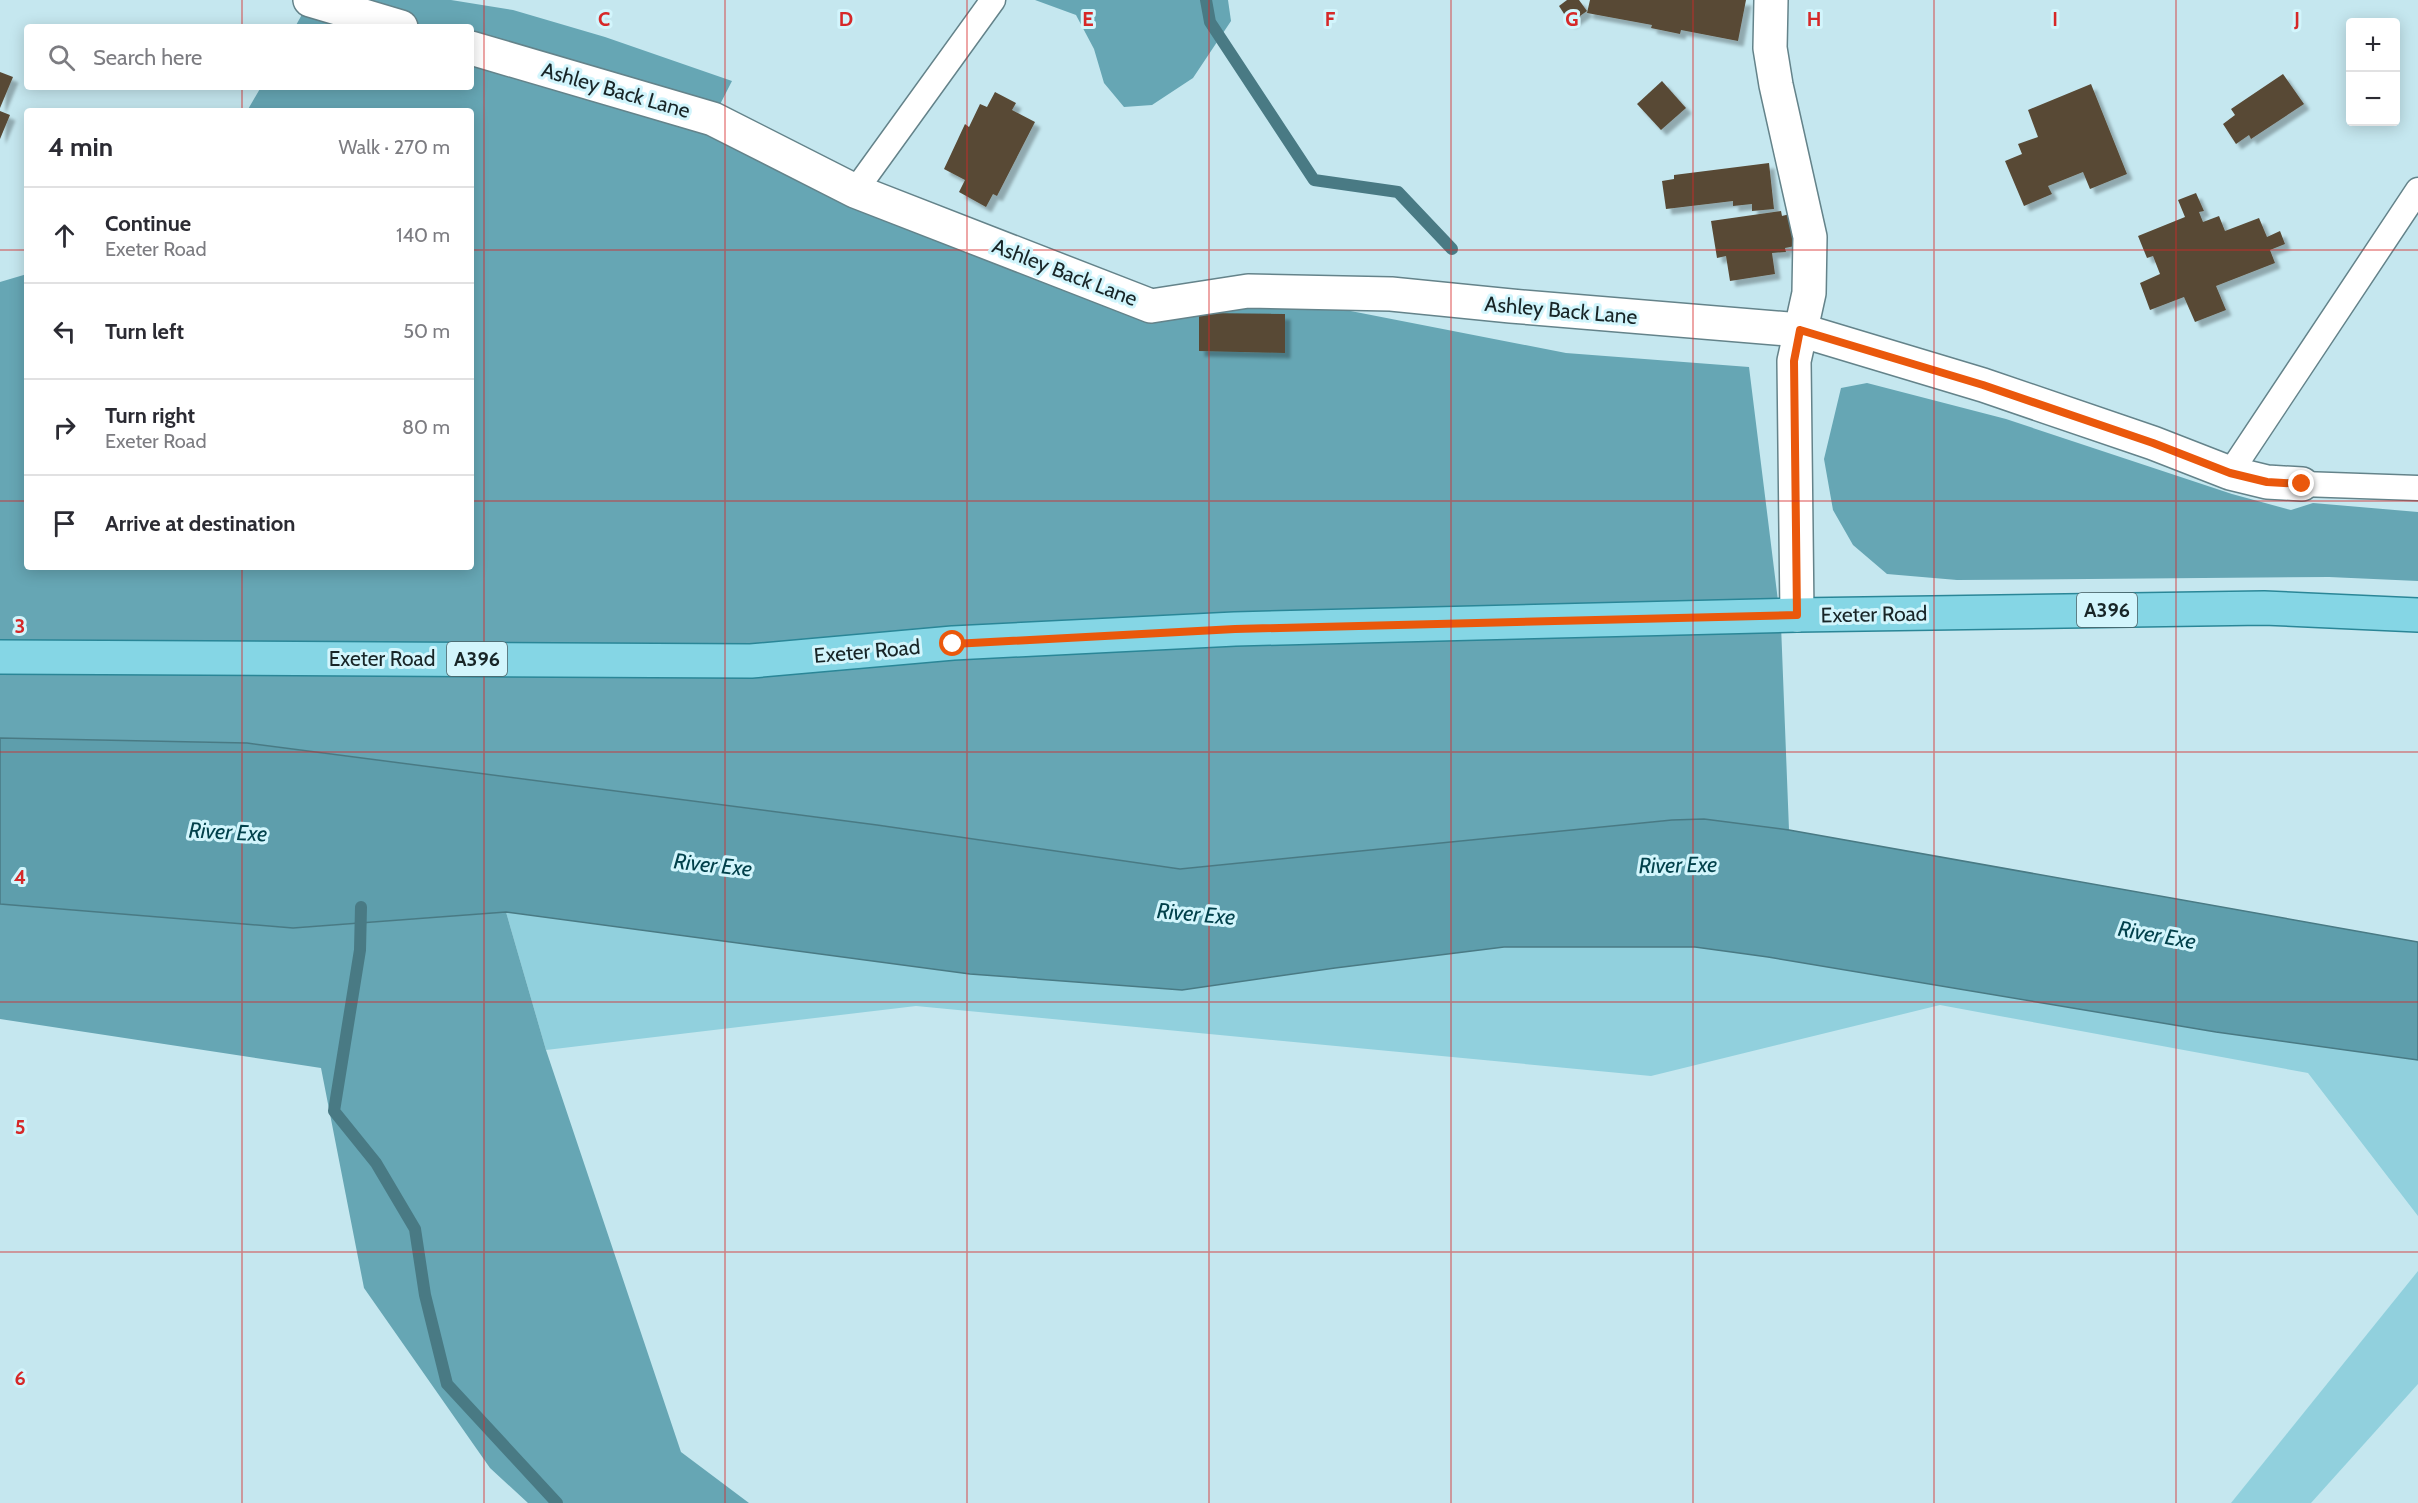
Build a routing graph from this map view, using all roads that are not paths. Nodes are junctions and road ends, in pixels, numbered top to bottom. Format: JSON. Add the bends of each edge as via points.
{"nodes":[{"id":1,"x":310,"y":0,"type":"edge"},
{"id":2,"x":993,"y":0,"type":"edge"},
{"id":3,"x":1771,"y":0,"type":"edge"},
{"id":4,"x":391,"y":24,"type":"edge"},
{"id":5,"x":474,"y":49,"type":"edge"},
{"id":6,"x":2418,"y":190,"type":"edge"},
{"id":7,"x":855,"y":191,"type":"junction"},
{"id":8,"x":1800,"y":330,"type":"junction"},
{"id":9,"x":2230,"y":473,"type":"junction"},
{"id":10,"x":2302,"y":484,"type":"joint"},
{"id":11,"x":2418,"y":488,"type":"edge"},
{"id":12,"x":1797,"y":615,"type":"junction"},
{"id":13,"x":2418,"y":615,"type":"edge"},
{"id":14,"x":0,"y":657,"type":"edge"}],
"edges":[{"from":1,"to":4,"type":"street"},
{"from":2,"to":7,"type":"lane"},
{"from":3,"to":8,"type":"street","via":[[1770,48],[1776,85],[1810,237],[1809,293]]},
{"from":5,"to":7,"type":"street","name":"Ashley Back Lane","via":[[713,119]]},
{"from":6,"to":9,"type":"lane"},
{"from":7,"to":8,"type":"street","name":"Ashley Back Lane","via":[[1151,306],[1248,291],[1391,294]]},
{"from":8,"to":9,"type":"street","via":[[1983,385]]},
{"from":8,"to":12,"type":"street","via":[[1794,361]]},
{"from":9,"to":10,"type":"street","via":[[2267,482]]},
{"from":10,"to":11,"type":"lane"},
{"from":12,"to":13,"type":"main road","name":"Exeter Road","number":"A396","via":[[2264,608]]},
{"from":12,"to":14,"type":"main road","name":"Exeter Road","number":"A396","via":[[1235,629],[953,644],[751,661]]}]}
